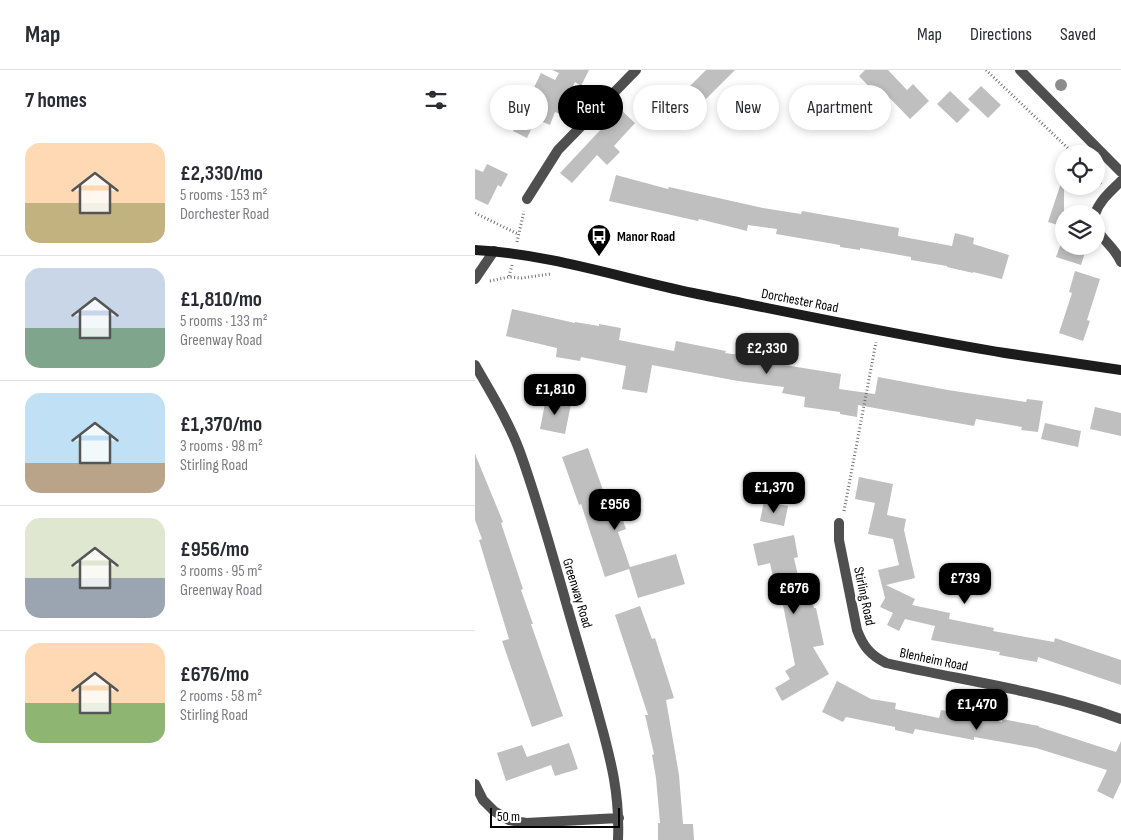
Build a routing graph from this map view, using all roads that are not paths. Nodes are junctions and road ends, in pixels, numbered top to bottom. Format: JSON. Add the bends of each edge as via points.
{"nodes":[{"id":1,"x":636,"y":70,"type":"edge"},
{"id":2,"x":1019,"y":70,"type":"edge"},
{"id":3,"x":1121,"y":172,"type":"edge"},
{"id":4,"x":1121,"y":181,"type":"edge"},
{"id":5,"x":527,"y":198,"type":"road end"},
{"id":6,"x":1099,"y":205,"type":"edge"},
{"id":7,"x":1105,"y":240,"type":"edge"},
{"id":8,"x":475,"y":250,"type":"edge"},
{"id":9,"x":494,"y":251,"type":"junction"},
{"id":10,"x":1121,"y":262,"type":"edge"},
{"id":11,"x":475,"y":279,"type":"edge"},
{"id":12,"x":475,"y":365,"type":"edge"},
{"id":13,"x":1121,"y":370,"type":"edge"},
{"id":14,"x":839,"y":523,"type":"dead end"},
{"id":15,"x":885,"y":663,"type":"joint"},
{"id":16,"x":1121,"y":720,"type":"edge"},
{"id":17,"x":475,"y":784,"type":"edge"},
{"id":18,"x":619,"y":818,"type":"junction"},
{"id":19,"x":618,"y":840,"type":"edge"}],
"edges":[{"from":1,"to":5,"type":"street","via":[[558,150]]},
{"from":2,"to":3,"type":"street"},
{"from":4,"to":6,"type":"street"},
{"from":7,"to":10,"type":"street","via":[[1117,252]]},
{"from":8,"to":9,"type":"main road","name":"Dorchester Road"},
{"from":9,"to":11,"type":"street"},
{"from":9,"to":13,"type":"main road","name":"Dorchester Road","via":[[882,330]]},
{"from":12,"to":18,"type":"street","name":"Greenway Road","via":[[520,451],[598,713],[616,787]]},
{"from":14,"to":15,"type":"street","name":"Stirling Road","via":[[839,540],[857,630],[868,652]]},
{"from":15,"to":16,"type":"street","name":"Blenheim Road","via":[[1039,695],[1091,708]]},
{"from":17,"to":18,"type":"street","via":[[483,800],[509,820],[526,823]]},
{"from":18,"to":19,"type":"street","name":"Greenway Road"}]}
